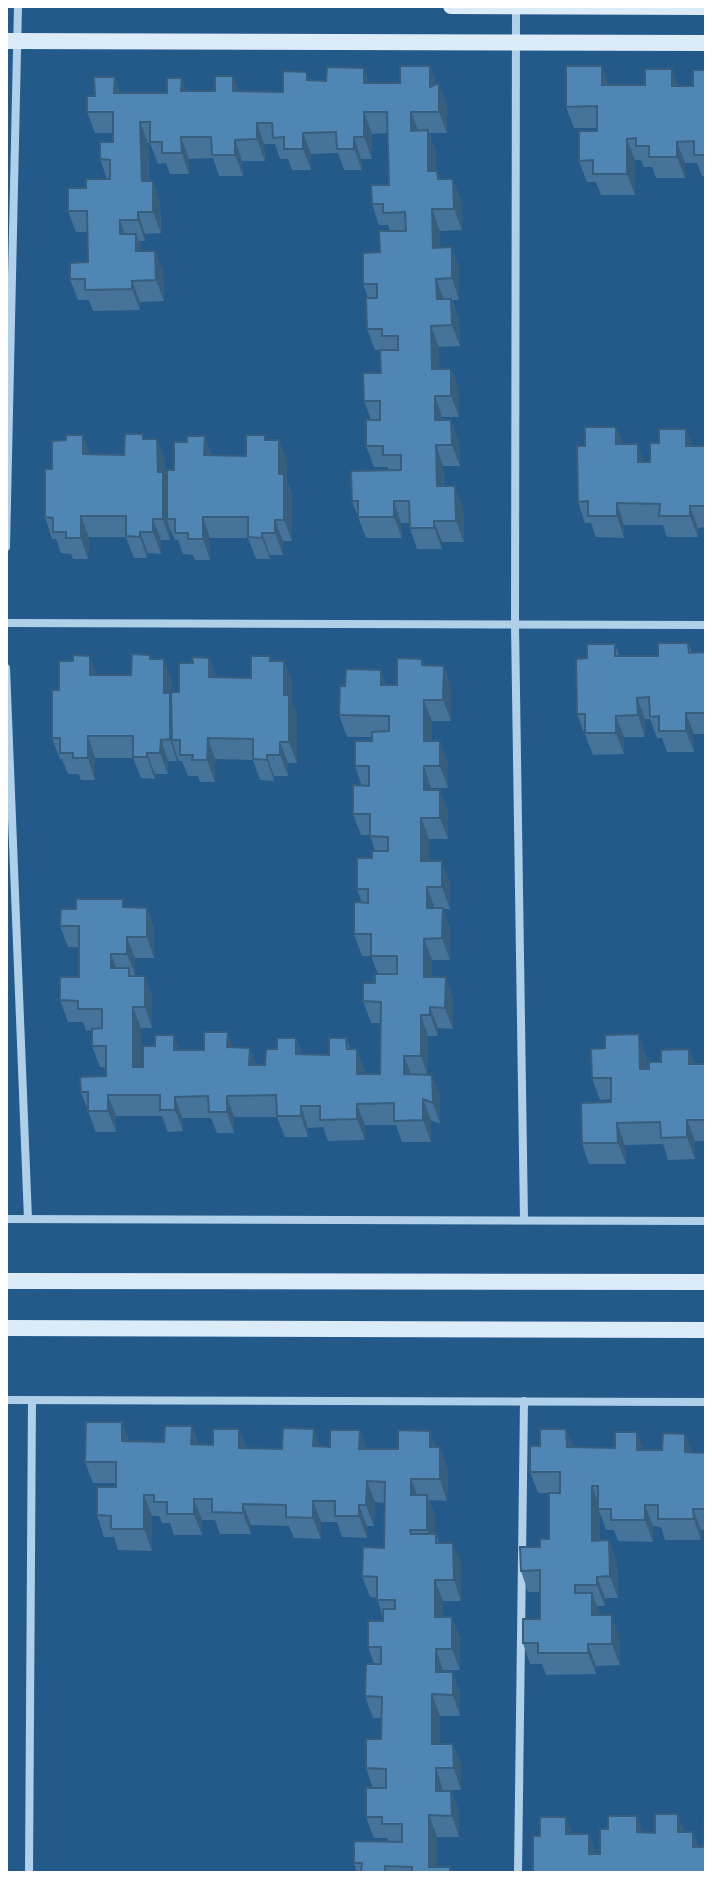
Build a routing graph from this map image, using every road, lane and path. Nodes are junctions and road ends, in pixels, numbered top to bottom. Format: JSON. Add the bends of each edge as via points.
{"nodes":[{"id":1,"x":18,"y":6,"type":"edge"},
{"id":2,"x":451,"y":6,"type":"edge"},
{"id":3,"x":516,"y":6,"type":"edge"},
{"id":4,"x":706,"y":7,"type":"edge"},
{"id":5,"x":12,"y":41,"type":"edge"},
{"id":6,"x":515,"y":43,"type":"junction"},
{"id":7,"x":706,"y":43,"type":"edge"},
{"id":8,"x":6,"y":547,"type":"edge"},
{"id":9,"x":6,"y":623,"type":"edge"},
{"id":10,"x":515,"y":625,"type":"junction"},
{"id":11,"x":706,"y":625,"type":"edge"},
{"id":12,"x":6,"y":668,"type":"edge"},
{"id":13,"x":6,"y":1219,"type":"edge"},
{"id":14,"x":28,"y":1219,"type":"junction"},
{"id":15,"x":524,"y":1220,"type":"junction"},
{"id":16,"x":706,"y":1221,"type":"edge"},
{"id":17,"x":6,"y":1281,"type":"edge"},
{"id":18,"x":706,"y":1282,"type":"edge"},
{"id":19,"x":6,"y":1328,"type":"edge"},
{"id":20,"x":706,"y":1330,"type":"edge"},
{"id":21,"x":6,"y":1400,"type":"edge"},
{"id":22,"x":32,"y":1400,"type":"junction"},
{"id":23,"x":524,"y":1401,"type":"junction"},
{"id":24,"x":706,"y":1402,"type":"edge"},
{"id":25,"x":29,"y":1873,"type":"edge"},
{"id":26,"x":518,"y":1873,"type":"edge"}],
"edges":[{"from":1,"to":5,"type":"street"},
{"from":2,"to":3,"type":"street"},
{"from":3,"to":4,"type":"street"},
{"from":3,"to":6,"type":"street"},
{"from":5,"to":6,"type":"street"},
{"from":5,"to":8,"type":"street"},
{"from":6,"to":7,"type":"street"},
{"from":6,"to":10,"type":"street"},
{"from":9,"to":10,"type":"street"},
{"from":10,"to":11,"type":"street"},
{"from":10,"to":15,"type":"street"},
{"from":12,"to":14,"type":"street"},
{"from":13,"to":14,"type":"street"},
{"from":14,"to":15,"type":"street"},
{"from":15,"to":16,"type":"street"},
{"from":17,"to":18,"type":"street"},
{"from":19,"to":20,"type":"street"},
{"from":21,"to":22,"type":"street"},
{"from":22,"to":23,"type":"street"},
{"from":22,"to":25,"type":"street"},
{"from":23,"to":24,"type":"street"},
{"from":23,"to":26,"type":"street"}]}
